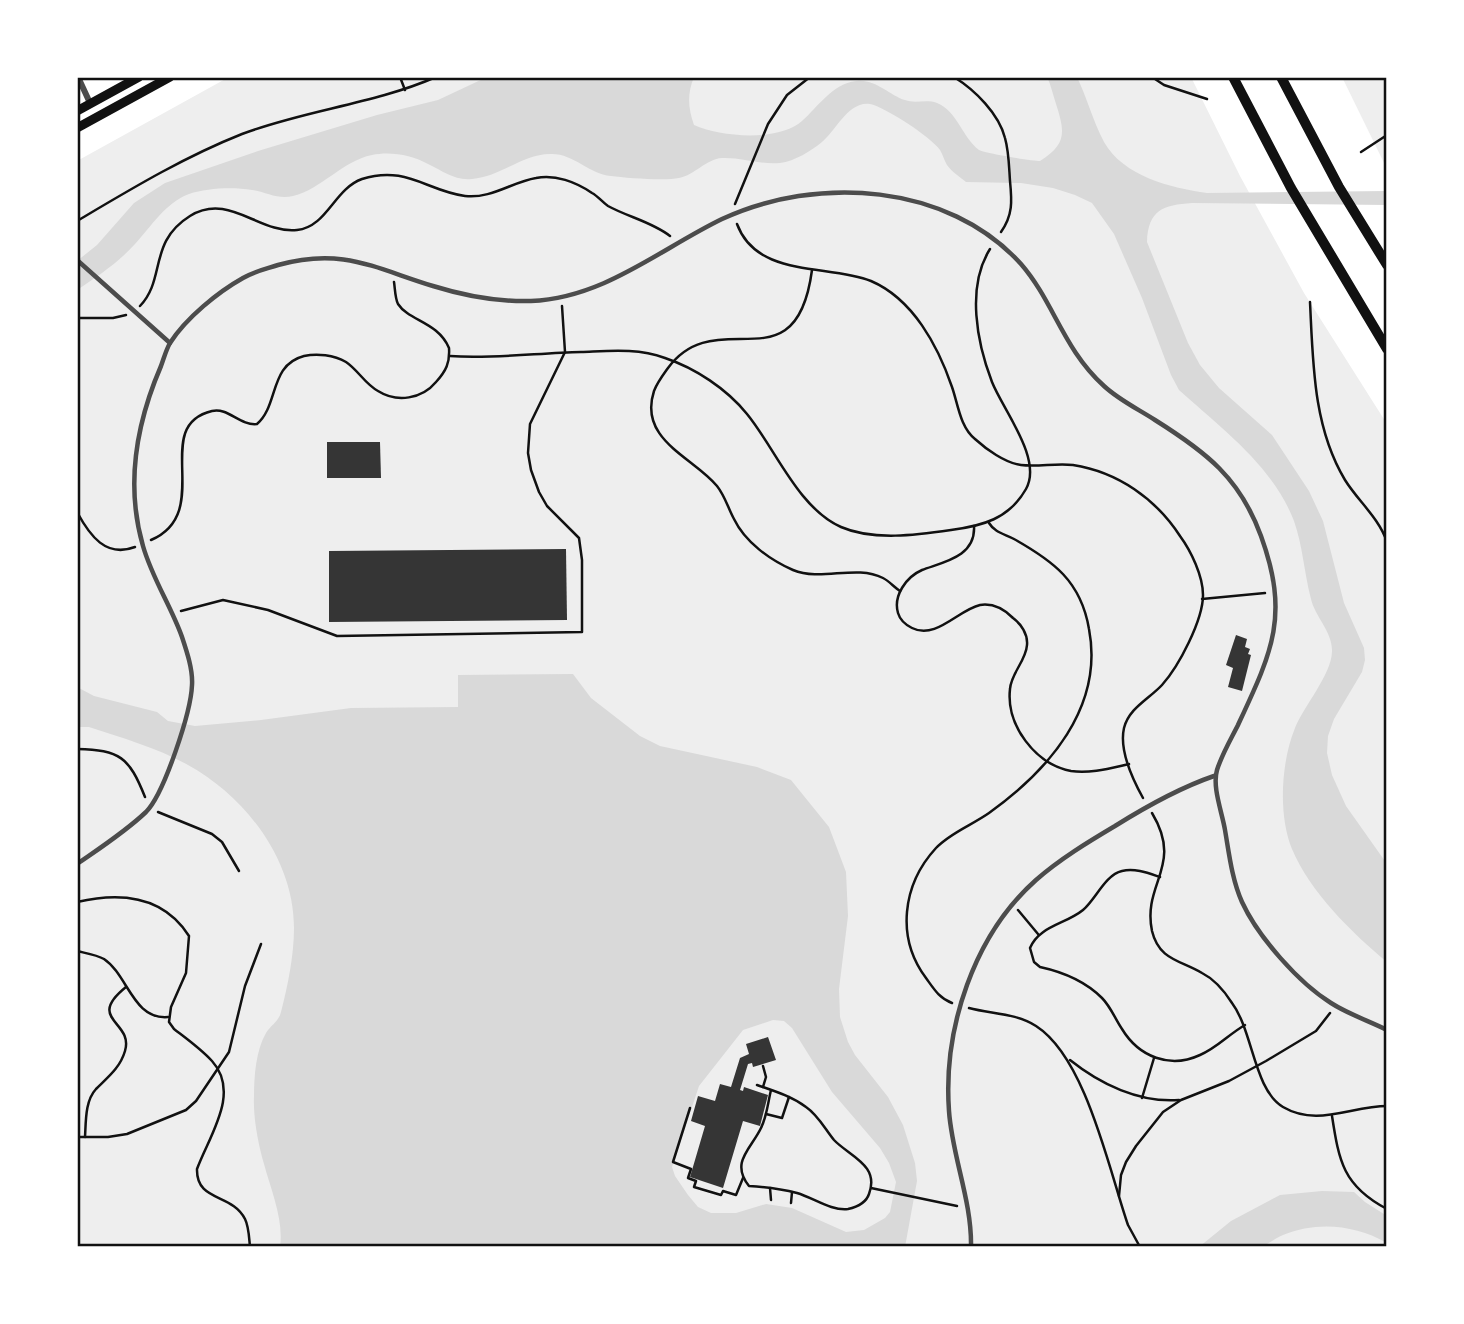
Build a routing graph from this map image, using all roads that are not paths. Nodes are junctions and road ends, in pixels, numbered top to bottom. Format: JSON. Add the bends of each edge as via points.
{"nodes":[{"id":1,"x":78,"y":77,"type":"edge"},
{"id":2,"x":139,"y":77,"type":"edge"},
{"id":3,"x":170,"y":77,"type":"edge"},
{"id":4,"x":1233,"y":77,"type":"edge"},
{"id":5,"x":1282,"y":77,"type":"edge"},
{"id":6,"x":90,"y":103,"type":"junction"},
{"id":7,"x":77,"y":111,"type":"edge"},
{"id":8,"x":77,"y":128,"type":"edge"},
{"id":9,"x":77,"y":260,"type":"edge"},
{"id":10,"x":1387,"y":265,"type":"edge"},
{"id":11,"x":170,"y":343,"type":"junction"},
{"id":12,"x":1387,"y":349,"type":"edge"},
{"id":13,"x":1214,"y":776,"type":"junction"},
{"id":14,"x":77,"y":864,"type":"edge"},
{"id":15,"x":1387,"y":1030,"type":"edge"},
{"id":16,"x":971,"y":1247,"type":"edge"}],
"edges":[{"from":1,"to":6,"type":"street"},
{"from":2,"to":6,"type":"main road"},
{"from":3,"to":8,"type":"main road"},
{"from":4,"to":12,"type":"main road","via":[[1291,188]]},
{"from":5,"to":10,"type":"main road","via":[[1339,187]]},
{"from":6,"to":7,"type":"main road"},
{"from":9,"to":11,"type":"street"},
{"from":11,"to":13,"type":"street","via":[[221,290],[254,272],[304,258],[340,257],[472,296],[536,301],[590,290],[734,214],[774,201],[855,191],[894,195],[942,210],[978,229],[1020,263],[1089,373],[1115,396],[1224,470],[1260,534],[1277,591],[1276,631]]},
{"from":11,"to":14,"type":"street","via":[[147,396],[133,497],[142,544],[181,634],[192,688],[168,771],[151,808]]},
{"from":13,"to":15,"type":"street","via":[[1242,902],[1271,947],[1302,981],[1334,1006]]},
{"from":13,"to":16,"type":"street","via":[[1148,806],[1037,879],[1012,904],[971,973],[949,1074],[949,1112]]}]}
